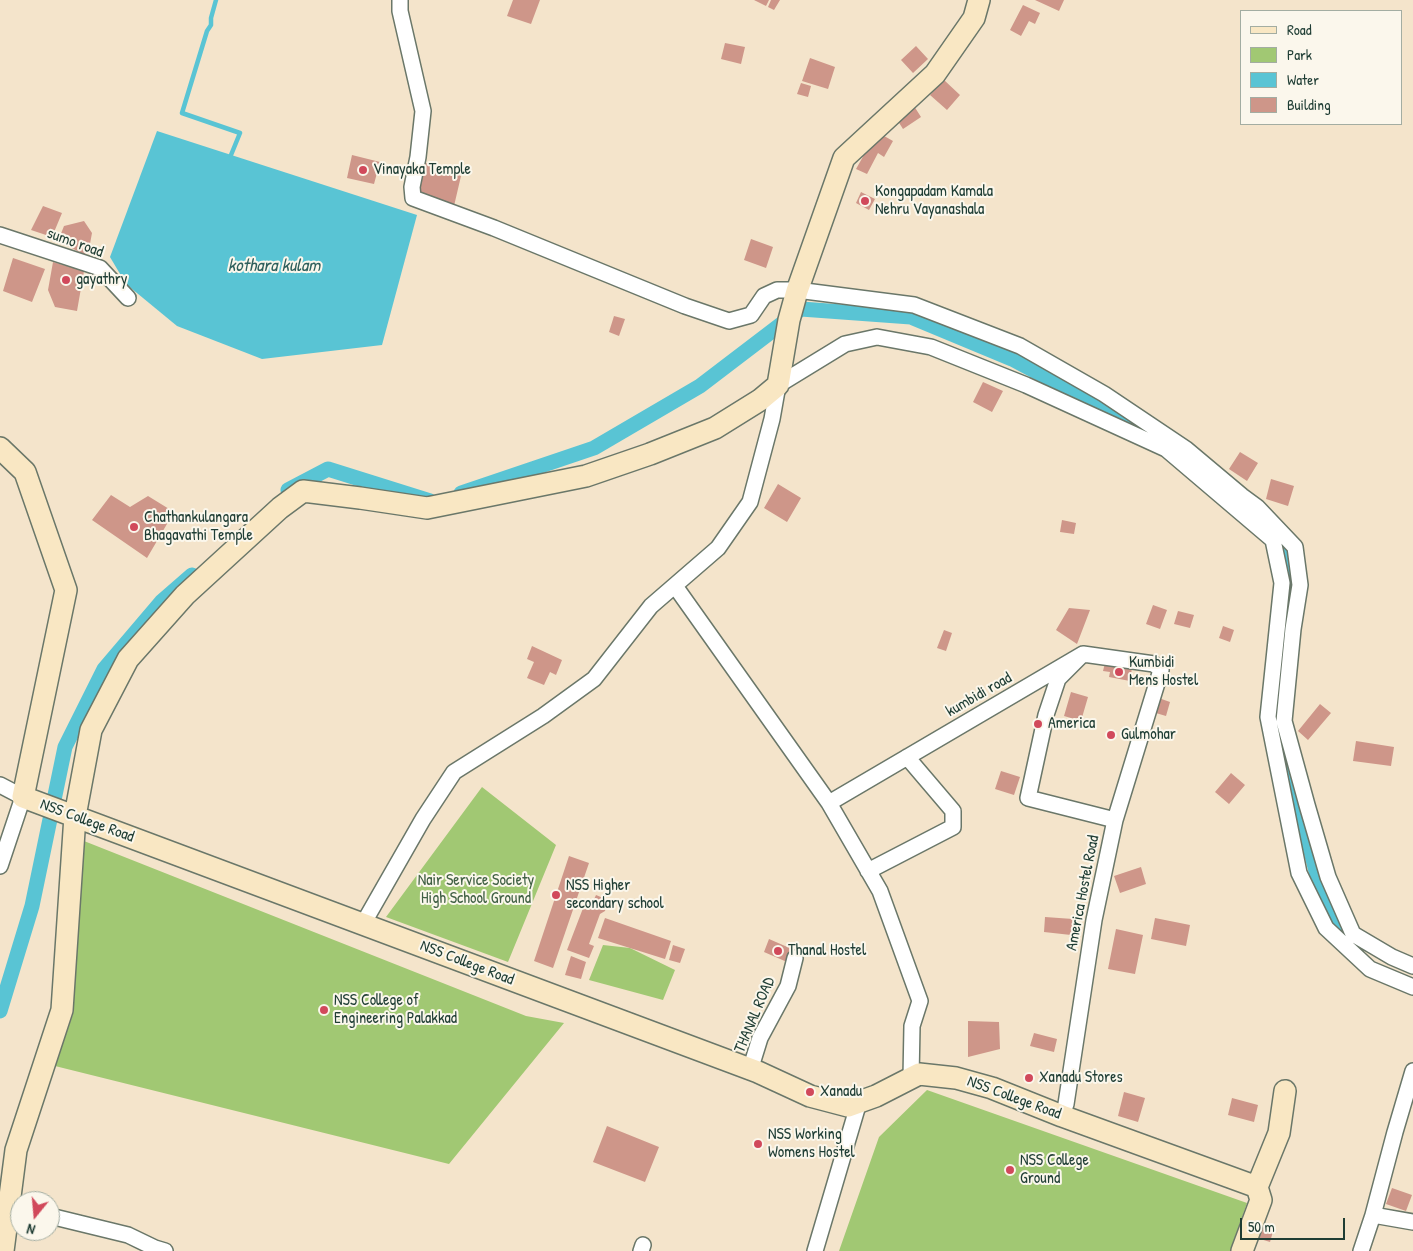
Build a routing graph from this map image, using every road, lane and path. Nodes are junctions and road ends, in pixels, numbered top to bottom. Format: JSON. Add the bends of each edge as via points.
{"nodes":[{"id":1,"x":400,"y":0,"type":"edge"},
{"id":2,"x":979,"y":0,"type":"edge"},
{"id":3,"x":0,"y":235,"type":"edge"},
{"id":4,"x":797,"y":291,"type":"junction"},
{"id":5,"x":128,"y":298,"type":"dead end"},
{"id":6,"x":778,"y":386,"type":"junction"},
{"id":7,"x":0,"y":448,"type":"edge"},
{"id":8,"x":675,"y":586,"type":"junction"},
{"id":9,"x":1083,"y":654,"type":"junction"},
{"id":10,"x":907,"y":758,"type":"junction"},
{"id":11,"x":0,"y":785,"type":"edge"},
{"id":12,"x":28,"y":799,"type":"junction"},
{"id":13,"x":829,"y":803,"type":"junction"},
{"id":14,"x":70,"y":814,"type":"junction"},
{"id":15,"x":1115,"y":820,"type":"junction"},
{"id":16,"x":0,"y":866,"type":"edge"},
{"id":17,"x":868,"y":871,"type":"junction"},
{"id":18,"x":362,"y":924,"type":"junction"},
{"id":19,"x":795,"y":958,"type":"dead end"},
{"id":20,"x":1413,"y":966,"type":"edge"},
{"id":21,"x":1413,"y":987,"type":"edge"},
{"id":22,"x":1413,"y":1071,"type":"edge"},
{"id":23,"x":768,"y":1077,"type":"junction"},
{"id":24,"x":911,"y":1078,"type":"junction"},
{"id":25,"x":1285,"y":1091,"type":"dead end"},
{"id":26,"x":859,"y":1102,"type":"junction"},
{"id":27,"x":1062,"y":1116,"type":"junction"},
{"id":28,"x":1257,"y":1187,"type":"junction"},
{"id":29,"x":15,"y":1191,"type":"edge"},
{"id":30,"x":1373,"y":1215,"type":"junction"},
{"id":31,"x":60,"y":1218,"type":"edge"},
{"id":32,"x":1413,"y":1222,"type":"edge"},
{"id":33,"x":10,"y":1226,"type":"edge"},
{"id":34,"x":3,"y":1251,"type":"edge"},
{"id":35,"x":166,"y":1251,"type":"edge"},
{"id":36,"x":814,"y":1251,"type":"edge"},
{"id":37,"x":1242,"y":1251,"type":"edge"},
{"id":38,"x":1361,"y":1251,"type":"edge"}],
"edges":[{"from":1,"to":4,"type":"street","via":[[423,111],[413,198],[729,321],[751,315],[764,296],[778,290]]},
{"from":2,"to":4,"type":"street","via":[[974,18],[934,74],[844,158]]},
{"from":3,"to":5,"type":"street","name":"sumo road","via":[[100,268]]},
{"from":4,"to":6,"type":"street"},
{"from":4,"to":20,"type":"street","via":[[914,305],[1020,346],[1104,394],[1186,449],[1257,507],[1295,548],[1300,585],[1284,722],[1304,796],[1328,877],[1353,934]]},
{"from":6,"to":8,"type":"street","via":[[750,502],[718,548]]},
{"from":6,"to":14,"type":"street","via":[[715,428],[586,476],[427,508],[303,491],[185,595],[128,659],[91,730]]},
{"from":6,"to":21,"type":"street","via":[[845,344],[877,337],[931,347],[1026,385],[1166,449],[1273,540],[1282,582],[1268,717],[1299,873],[1326,928],[1370,969]]},
{"from":7,"to":12,"type":"street","name":"NSS College Road","via":[[25,472],[66,590]]},
{"from":8,"to":13,"type":"street"},
{"from":8,"to":18,"type":"street","via":[[651,606],[594,679],[543,716],[454,772]]},
{"from":9,"to":10,"type":"street","name":"kumbidi road"},
{"from":9,"to":15,"type":"street","via":[[1154,664],[1161,670]]},
{"from":9,"to":15,"type":"street","name":"America Hostel Road","via":[[1058,679],[1046,715],[1028,798]]},
{"from":10,"to":13,"type":"street","name":"kumbidi road"},
{"from":10,"to":17,"type":"street","via":[[952,811],[953,827]]},
{"from":11,"to":12,"type":"street"},
{"from":12,"to":14,"type":"street","name":"NSS College Road"},
{"from":12,"to":16,"type":"street"},
{"from":13,"to":17,"type":"street"},
{"from":14,"to":18,"type":"street","name":"NSS College Road"},
{"from":14,"to":29,"type":"street","via":[[62,1010],[16,1150]]},
{"from":15,"to":27,"type":"street","name":"America Hostel Road","via":[[1094,920]]},
{"from":17,"to":24,"type":"street","via":[[880,891],[920,1001],[912,1026]]},
{"from":18,"to":23,"type":"street","name":"NSS College Road"},
{"from":19,"to":23,"type":"street","name":"THANAL ROAD","via":[[788,986],[760,1038],[751,1067]]},
{"from":22,"to":30,"type":"street"},
{"from":23,"to":26,"type":"street","name":"NSS College Road","via":[[810,1096],[848,1106]]},
{"from":24,"to":26,"type":"street","name":"NSS College Road"},
{"from":24,"to":27,"type":"street","name":"NSS College Road","via":[[919,1074],[956,1078],[992,1088]]},
{"from":25,"to":28,"type":"street","via":[[1279,1132]]},
{"from":26,"to":36,"type":"street"},
{"from":27,"to":28,"type":"street","name":"NSS College Road"},
{"from":28,"to":37,"type":"street","via":[[1261,1200]]},
{"from":30,"to":32,"type":"street"},
{"from":30,"to":38,"type":"street"},
{"from":31,"to":35,"type":"street","via":[[128,1235]]},
{"from":33,"to":34,"type":"street"}]}
